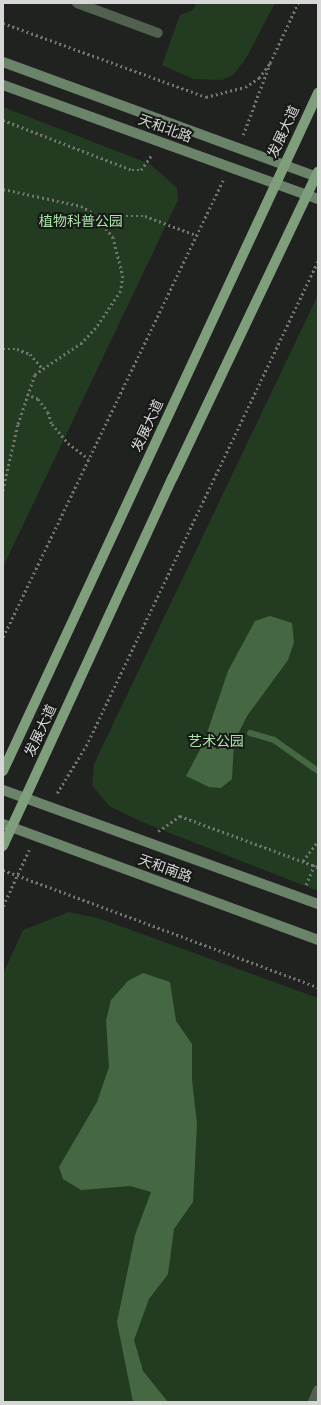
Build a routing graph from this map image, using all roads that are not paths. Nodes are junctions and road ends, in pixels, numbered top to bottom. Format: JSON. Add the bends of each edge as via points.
{"nodes":[{"id":1,"x":77,"y":3,"type":"edge"},
{"id":2,"x":158,"y":33,"type":"dead end"},
{"id":3,"x":3,"y":62,"type":"edge"},
{"id":4,"x":3,"y":85,"type":"edge"},
{"id":5,"x":318,"y":92,"type":"edge"},
{"id":6,"x":285,"y":164,"type":"junction"},
{"id":7,"x":317,"y":175,"type":"edge"},
{"id":8,"x":276,"y":184,"type":"junction"},
{"id":9,"x":307,"y":195,"type":"junction"},
{"id":10,"x":318,"y":199,"type":"edge"},
{"id":11,"x":3,"y":771,"type":"edge"},
{"id":12,"x":3,"y":790,"type":"edge"},
{"id":13,"x":25,"y":798,"type":"junction"},
{"id":14,"x":7,"y":825,"type":"edge"},
{"id":15,"x":3,"y":846,"type":"edge"},
{"id":16,"x":318,"y":904,"type":"edge"},
{"id":17,"x":318,"y":940,"type":"edge"},
{"id":18,"x":318,"y":1390,"type":"edge"},
{"id":19,"x":313,"y":1402,"type":"edge"}],
"edges":[{"from":1,"to":2,"type":"lane"},
{"from":3,"to":6,"type":"street","name":"天和北路"},
{"from":4,"to":8,"type":"street","name":"天和北路"},
{"from":5,"to":6,"type":"main road","name":"发展大道"},
{"from":6,"to":7,"type":"street","name":"天和北路"},
{"from":6,"to":8,"type":"main road","name":"发展大道"},
{"from":7,"to":9,"type":"main road","name":"发展大道"},
{"from":8,"to":9,"type":"street","name":"天和北路"},
{"from":8,"to":11,"type":"main road","name":"发展大道"},
{"from":9,"to":10,"type":"street","name":"天和北路"},
{"from":9,"to":13,"type":"main road","name":"发展大道"},
{"from":12,"to":13,"type":"street","name":"天和南路"},
{"from":13,"to":14,"type":"main road","name":"发展大道"},
{"from":13,"to":16,"type":"street","name":"天和南路"},
{"from":14,"to":15,"type":"main road","name":"发展大道"},
{"from":14,"to":17,"type":"street","name":"天和南路"},
{"from":18,"to":19,"type":"lane"}]}
